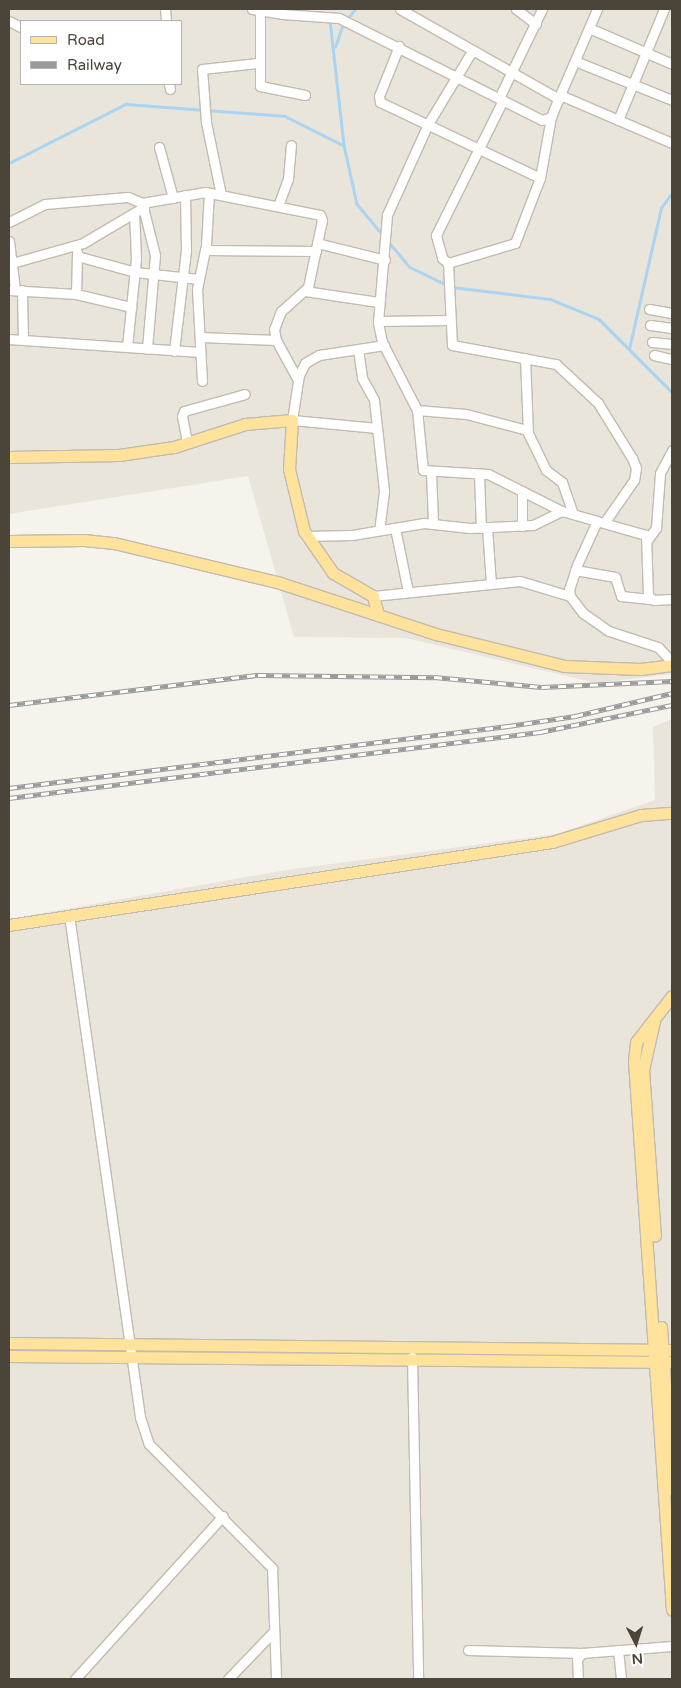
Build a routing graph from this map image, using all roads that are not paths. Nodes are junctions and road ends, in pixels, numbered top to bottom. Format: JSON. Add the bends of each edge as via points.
{"nodes":[{"id":1,"x":400,"y":9,"type":"edge"},
{"id":2,"x":516,"y":9,"type":"edge"},
{"id":3,"x":542,"y":9,"type":"edge"},
{"id":4,"x":597,"y":9,"type":"edge"},
{"id":5,"x":664,"y":9,"type":"edge"},
{"id":6,"x":256,"y":10,"type":"edge"},
{"id":7,"x":282,"y":12,"type":"edge"},
{"id":8,"x":527,"y":13,"type":"edge"},
{"id":9,"x":536,"y":24,"type":"junction"},
{"id":10,"x":589,"y":28,"type":"junction"},
{"id":11,"x":399,"y":46,"type":"junction"},
{"id":12,"x":472,"y":51,"type":"junction"},
{"id":13,"x":647,"y":51,"type":"junction"},
{"id":14,"x":575,"y":60,"type":"junction"},
{"id":15,"x":258,"y":64,"type":"junction"},
{"id":16,"x":672,"y":64,"type":"edge"},
{"id":17,"x":512,"y":74,"type":"junction"},
{"id":18,"x":456,"y":77,"type":"junction"},
{"id":19,"x":634,"y":84,"type":"junction"},
{"id":20,"x":304,"y":95,"type":"dead end"},
{"id":21,"x":559,"y":97,"type":"junction"},
{"id":22,"x":501,"y":99,"type":"junction"},
{"id":23,"x":672,"y":100,"type":"edge"},
{"id":24,"x":551,"y":117,"type":"junction"},
{"id":25,"x":618,"y":120,"type":"junction"},
{"id":26,"x":428,"y":124,"type":"junction"},
{"id":27,"x":672,"y":143,"type":"edge"},
{"id":28,"x":291,"y":144,"type":"dead end"},
{"id":29,"x":159,"y":147,"type":"dead end"},
{"id":30,"x":479,"y":149,"type":"junction"},
{"id":31,"x":540,"y":178,"type":"junction"},
{"id":32,"x":209,"y":193,"type":"junction"},
{"id":33,"x":221,"y":195,"type":"junction"},
{"id":34,"x":185,"y":196,"type":"junction"},
{"id":35,"x":173,"y":198,"type":"junction"},
{"id":36,"x":143,"y":205,"type":"junction"},
{"id":37,"x":278,"y":206,"type":"junction"},
{"id":38,"x":134,"y":213,"type":"junction"},
{"id":39,"x":9,"y":222,"type":"edge"},
{"id":40,"x":9,"y":241,"type":"edge"},
{"id":41,"x":78,"y":245,"type":"junction"},
{"id":42,"x":317,"y":247,"type":"junction"},
{"id":43,"x":205,"y":250,"type":"junction"},
{"id":44,"x":77,"y":256,"type":"junction"},
{"id":45,"x":385,"y":260,"type":"junction"},
{"id":46,"x":448,"y":262,"type":"junction"},
{"id":47,"x":12,"y":263,"type":"junction"},
{"id":48,"x":135,"y":272,"type":"junction"},
{"id":49,"x":154,"y":275,"type":"junction"},
{"id":50,"x":183,"y":278,"type":"junction"},
{"id":51,"x":199,"y":279,"type":"junction"},
{"id":52,"x":15,"y":290,"type":"edge"},
{"id":53,"x":305,"y":291,"type":"junction"},
{"id":54,"x":76,"y":294,"type":"junction"},
{"id":55,"x":378,"y":302,"type":"junction"},
{"id":56,"x":131,"y":307,"type":"junction"},
{"id":57,"x":649,"y":309,"type":"dead end"},
{"id":58,"x":672,"y":313,"type":"edge"},
{"id":59,"x":378,"y":320,"type":"junction"},
{"id":60,"x":450,"y":320,"type":"junction"},
{"id":61,"x":650,"y":325,"type":"dead end"},
{"id":62,"x":672,"y":328,"type":"edge"},
{"id":63,"x":200,"y":337,"type":"junction"},
{"id":64,"x":9,"y":339,"type":"edge"},
{"id":65,"x":23,"y":340,"type":"junction"},
{"id":66,"x":276,"y":340,"type":"junction"},
{"id":67,"x":652,"y":342,"type":"dead end"},
{"id":68,"x":672,"y":344,"type":"edge"},
{"id":69,"x":384,"y":345,"type":"junction"},
{"id":70,"x":127,"y":347,"type":"junction"},
{"id":71,"x":147,"y":349,"type":"junction"},
{"id":72,"x":358,"y":349,"type":"junction"},
{"id":73,"x":174,"y":350,"type":"junction"},
{"id":74,"x":200,"y":352,"type":"junction"},
{"id":75,"x":654,"y":355,"type":"dead end"},
{"id":76,"x":525,"y":358,"type":"junction"},
{"id":77,"x":672,"y":359,"type":"edge"},
{"id":78,"x":298,"y":380,"type":"junction"},
{"id":79,"x":202,"y":381,"type":"dead end"},
{"id":80,"x":245,"y":394,"type":"dead end"},
{"id":81,"x":417,"y":410,"type":"junction"},
{"id":82,"x":292,"y":420,"type":"junction"},
{"id":83,"x":377,"y":428,"type":"junction"},
{"id":84,"x":527,"y":430,"type":"junction"},
{"id":85,"x":187,"y":442,"type":"junction"},
{"id":86,"x":672,"y":450,"type":"edge"},
{"id":87,"x":9,"y":457,"type":"edge"},
{"id":88,"x":431,"y":471,"type":"junction"},
{"id":89,"x":479,"y":474,"type":"junction"},
{"id":90,"x":522,"y":491,"type":"junction"},
{"id":91,"x":562,"y":511,"type":"junction"},
{"id":92,"x":573,"y":514,"type":"junction"},
{"id":93,"x":601,"y":522,"type":"junction"},
{"id":94,"x":432,"y":524,"type":"junction"},
{"id":95,"x":522,"y":526,"type":"junction"},
{"id":96,"x":395,"y":528,"type":"junction"},
{"id":97,"x":484,"y":528,"type":"junction"},
{"id":98,"x":379,"y":530,"type":"junction"},
{"id":99,"x":307,"y":536,"type":"junction"},
{"id":100,"x":648,"y":539,"type":"junction"},
{"id":101,"x":9,"y":541,"type":"edge"},
{"id":102,"x":575,"y":570,"type":"junction"},
{"id":103,"x":492,"y":584,"type":"junction"},
{"id":104,"x":408,"y":592,"type":"junction"},
{"id":105,"x":373,"y":596,"type":"junction"},
{"id":106,"x":570,"y":596,"type":"junction"},
{"id":107,"x":650,"y":599,"type":"junction"},
{"id":108,"x":672,"y":599,"type":"edge"},
{"id":109,"x":378,"y":615,"type":"junction"},
{"id":110,"x":672,"y":663,"type":"edge"},
{"id":111,"x":672,"y":814,"type":"edge"},
{"id":112,"x":69,"y":915,"type":"junction"},
{"id":113,"x":9,"y":925,"type":"edge"},
{"id":114,"x":672,"y":996,"type":"edge"},
{"id":115,"x":9,"y":1343,"type":"edge"},
{"id":116,"x":535,"y":1348,"type":"junction"},
{"id":117,"x":131,"y":1349,"type":"junction"},
{"id":118,"x":9,"y":1356,"type":"edge"},
{"id":119,"x":664,"y":1356,"type":"edge"},
{"id":120,"x":412,"y":1357,"type":"junction"},
{"id":121,"x":536,"y":1360,"type":"junction"},
{"id":122,"x":672,"y":1495,"type":"edge"},
{"id":123,"x":223,"y":1516,"type":"junction"},
{"id":124,"x":672,"y":1610,"type":"edge"},
{"id":125,"x":274,"y":1631,"type":"junction"},
{"id":126,"x":672,"y":1646,"type":"edge"},
{"id":127,"x":468,"y":1650,"type":"dead end"},
{"id":128,"x":618,"y":1650,"type":"junction"},
{"id":129,"x":582,"y":1653,"type":"junction"},
{"id":130,"x":75,"y":1679,"type":"edge"},
{"id":131,"x":228,"y":1679,"type":"edge"},
{"id":132,"x":276,"y":1679,"type":"edge"},
{"id":133,"x":418,"y":1679,"type":"edge"},
{"id":134,"x":578,"y":1679,"type":"edge"},
{"id":135,"x":620,"y":1679,"type":"edge"}],
"edges":[{"from":1,"to":12,"type":"street"},
{"from":2,"to":8,"type":"street"},
{"from":3,"to":9,"type":"street"},
{"from":4,"to":10,"type":"street"},
{"from":5,"to":13,"type":"street"},
{"from":6,"to":7,"type":"street"},
{"from":6,"to":15,"type":"street"},
{"from":7,"to":11,"type":"street","via":[[336,17]]},
{"from":8,"to":9,"type":"street"},
{"from":9,"to":17,"type":"street"},
{"from":10,"to":13,"type":"street"},
{"from":10,"to":14,"type":"street"},
{"from":11,"to":18,"type":"street"},
{"from":11,"to":26,"type":"street","via":[[379,100]]},
{"from":12,"to":17,"type":"street"},
{"from":12,"to":18,"type":"street"},
{"from":13,"to":16,"type":"street"},
{"from":13,"to":19,"type":"street"},
{"from":14,"to":19,"type":"street"},
{"from":14,"to":21,"type":"street"},
{"from":15,"to":20,"type":"street","via":[[260,86]]},
{"from":15,"to":33,"type":"street","via":[[203,68],[206,122]]},
{"from":17,"to":21,"type":"street"},
{"from":17,"to":22,"type":"street"},
{"from":18,"to":22,"type":"street"},
{"from":18,"to":26,"type":"street"},
{"from":19,"to":23,"type":"street"},
{"from":19,"to":25,"type":"street"},
{"from":21,"to":24,"type":"street"},
{"from":21,"to":25,"type":"street"},
{"from":22,"to":24,"type":"street","via":[[542,120]]},
{"from":22,"to":30,"type":"street"},
{"from":24,"to":31,"type":"street"},
{"from":25,"to":27,"type":"street"},
{"from":26,"to":30,"type":"street"},
{"from":26,"to":45,"type":"street","via":[[387,215]]},
{"from":28,"to":37,"type":"street","via":[[288,179]]},
{"from":29,"to":35,"type":"street"},
{"from":30,"to":31,"type":"street"},
{"from":30,"to":46,"type":"street","via":[[436,235],[442,258]]},
{"from":31,"to":46,"type":"street","via":[[515,243]]},
{"from":32,"to":33,"type":"street"},
{"from":32,"to":34,"type":"street"},
{"from":32,"to":43,"type":"street"},
{"from":33,"to":37,"type":"street"},
{"from":34,"to":35,"type":"street"},
{"from":34,"to":50,"type":"street"},
{"from":35,"to":36,"type":"street"},
{"from":36,"to":38,"type":"street"},
{"from":36,"to":39,"type":"street","via":[[128,197],[45,204]]},
{"from":36,"to":49,"type":"street","via":[[154,246]]},
{"from":37,"to":42,"type":"street","via":[[320,215]]},
{"from":38,"to":41,"type":"street"},
{"from":38,"to":48,"type":"street"},
{"from":40,"to":47,"type":"street"},
{"from":41,"to":44,"type":"street"},
{"from":41,"to":47,"type":"street"},
{"from":42,"to":43,"type":"street"},
{"from":42,"to":45,"type":"street"},
{"from":42,"to":53,"type":"street"},
{"from":43,"to":51,"type":"street"},
{"from":44,"to":48,"type":"street"},
{"from":44,"to":54,"type":"street"},
{"from":45,"to":55,"type":"street"},
{"from":46,"to":60,"type":"street"},
{"from":47,"to":52,"type":"street"},
{"from":48,"to":49,"type":"street"},
{"from":48,"to":56,"type":"street"},
{"from":49,"to":50,"type":"street"},
{"from":49,"to":71,"type":"street"},
{"from":50,"to":51,"type":"street"},
{"from":50,"to":73,"type":"street"},
{"from":51,"to":63,"type":"street"},
{"from":52,"to":54,"type":"street"},
{"from":52,"to":65,"type":"street"},
{"from":53,"to":55,"type":"street"},
{"from":53,"to":66,"type":"street","via":[[278,315],[274,329]]},
{"from":54,"to":56,"type":"street"},
{"from":55,"to":59,"type":"street"},
{"from":56,"to":70,"type":"street"},
{"from":57,"to":58,"type":"street"},
{"from":59,"to":60,"type":"street"},
{"from":59,"to":69,"type":"street"},
{"from":60,"to":76,"type":"street","via":[[454,347]]},
{"from":61,"to":62,"type":"street"},
{"from":63,"to":66,"type":"street"},
{"from":63,"to":74,"type":"street"},
{"from":64,"to":65,"type":"street"},
{"from":65,"to":70,"type":"street"},
{"from":66,"to":78,"type":"street"},
{"from":67,"to":68,"type":"street"},
{"from":69,"to":72,"type":"street"},
{"from":69,"to":81,"type":"street"},
{"from":70,"to":71,"type":"street"},
{"from":71,"to":73,"type":"street"},
{"from":72,"to":78,"type":"street","via":[[311,358],[301,369]]},
{"from":72,"to":83,"type":"street","via":[[362,378],[374,397]]},
{"from":73,"to":74,"type":"street"},
{"from":74,"to":79,"type":"street"},
{"from":75,"to":77,"type":"street"},
{"from":76,"to":84,"type":"street"},
{"from":76,"to":93,"type":"street","via":[[552,362],[560,367],[602,408],[632,458],[636,468],[634,480]]},
{"from":78,"to":82,"type":"street"},
{"from":80,"to":85,"type":"street","via":[[184,411]]},
{"from":81,"to":84,"type":"street","via":[[466,414]]},
{"from":81,"to":88,"type":"street","via":[[423,470]]},
{"from":82,"to":83,"type":"street"},
{"from":82,"to":85,"type":"main road","via":[[245,424]]},
{"from":82,"to":99,"type":"main road","via":[[289,469]]},
{"from":83,"to":98,"type":"street","via":[[384,491]]},
{"from":84,"to":92,"type":"street","via":[[546,470],[562,482]]},
{"from":85,"to":87,"type":"main road","via":[[119,455]]},
{"from":86,"to":100,"type":"street","via":[[660,472],[656,528]]},
{"from":88,"to":89,"type":"street"},
{"from":88,"to":94,"type":"street"},
{"from":89,"to":90,"type":"street","via":[[488,474]]},
{"from":89,"to":97,"type":"street"},
{"from":90,"to":91,"type":"street"},
{"from":90,"to":95,"type":"street"},
{"from":91,"to":92,"type":"street"},
{"from":91,"to":95,"type":"street","via":[[541,523]]},
{"from":92,"to":93,"type":"street"},
{"from":93,"to":100,"type":"street","via":[[642,534]]},
{"from":93,"to":102,"type":"street"},
{"from":94,"to":96,"type":"street"},
{"from":94,"to":97,"type":"street"},
{"from":95,"to":97,"type":"street"},
{"from":96,"to":98,"type":"street"},
{"from":96,"to":104,"type":"street"},
{"from":97,"to":103,"type":"street"},
{"from":98,"to":99,"type":"street"},
{"from":99,"to":105,"type":"main road","via":[[333,573]]},
{"from":100,"to":107,"type":"street","via":[[647,593]]},
{"from":101,"to":109,"type":"main road","via":[[114,543],[280,583]]},
{"from":102,"to":106,"type":"street"},
{"from":102,"to":107,"type":"street","via":[[615,577],[620,596]]},
{"from":103,"to":104,"type":"street"},
{"from":103,"to":106,"type":"street","via":[[524,581]]},
{"from":104,"to":105,"type":"street"},
{"from":105,"to":109,"type":"main road"},
{"from":106,"to":110,"type":"street","via":[[583,613],[609,631],[658,647]]},
{"from":107,"to":108,"type":"street"},
{"from":109,"to":110,"type":"main road","via":[[436,634],[564,666],[640,670]]},
{"from":111,"to":112,"type":"main road","via":[[641,815],[552,842]]},
{"from":112,"to":113,"type":"main road"},
{"from":112,"to":117,"type":"street"},
{"from":114,"to":119,"type":"main road","via":[[655,1015],[639,1084],[655,1288]]},
{"from":115,"to":117,"type":"main road"},
{"from":116,"to":117,"type":"main road"},
{"from":116,"to":119,"type":"main road"},
{"from":116,"to":121,"type":"main road"},
{"from":117,"to":118,"type":"main road"},
{"from":117,"to":120,"type":"main road"},
{"from":117,"to":123,"type":"street","via":[[140,1417],[149,1444]]},
{"from":119,"to":121,"type":"main road"},
{"from":119,"to":122,"type":"main road"},
{"from":119,"to":124,"type":"main road"},
{"from":120,"to":121,"type":"main road"},
{"from":120,"to":133,"type":"street"},
{"from":123,"to":125,"type":"street","via":[[272,1568]]},
{"from":123,"to":130,"type":"street"},
{"from":125,"to":131,"type":"street"},
{"from":125,"to":132,"type":"street"},
{"from":126,"to":128,"type":"street"},
{"from":127,"to":129,"type":"street"},
{"from":128,"to":129,"type":"street"},
{"from":128,"to":135,"type":"street"},
{"from":129,"to":134,"type":"street","via":[[577,1659]]}]}
